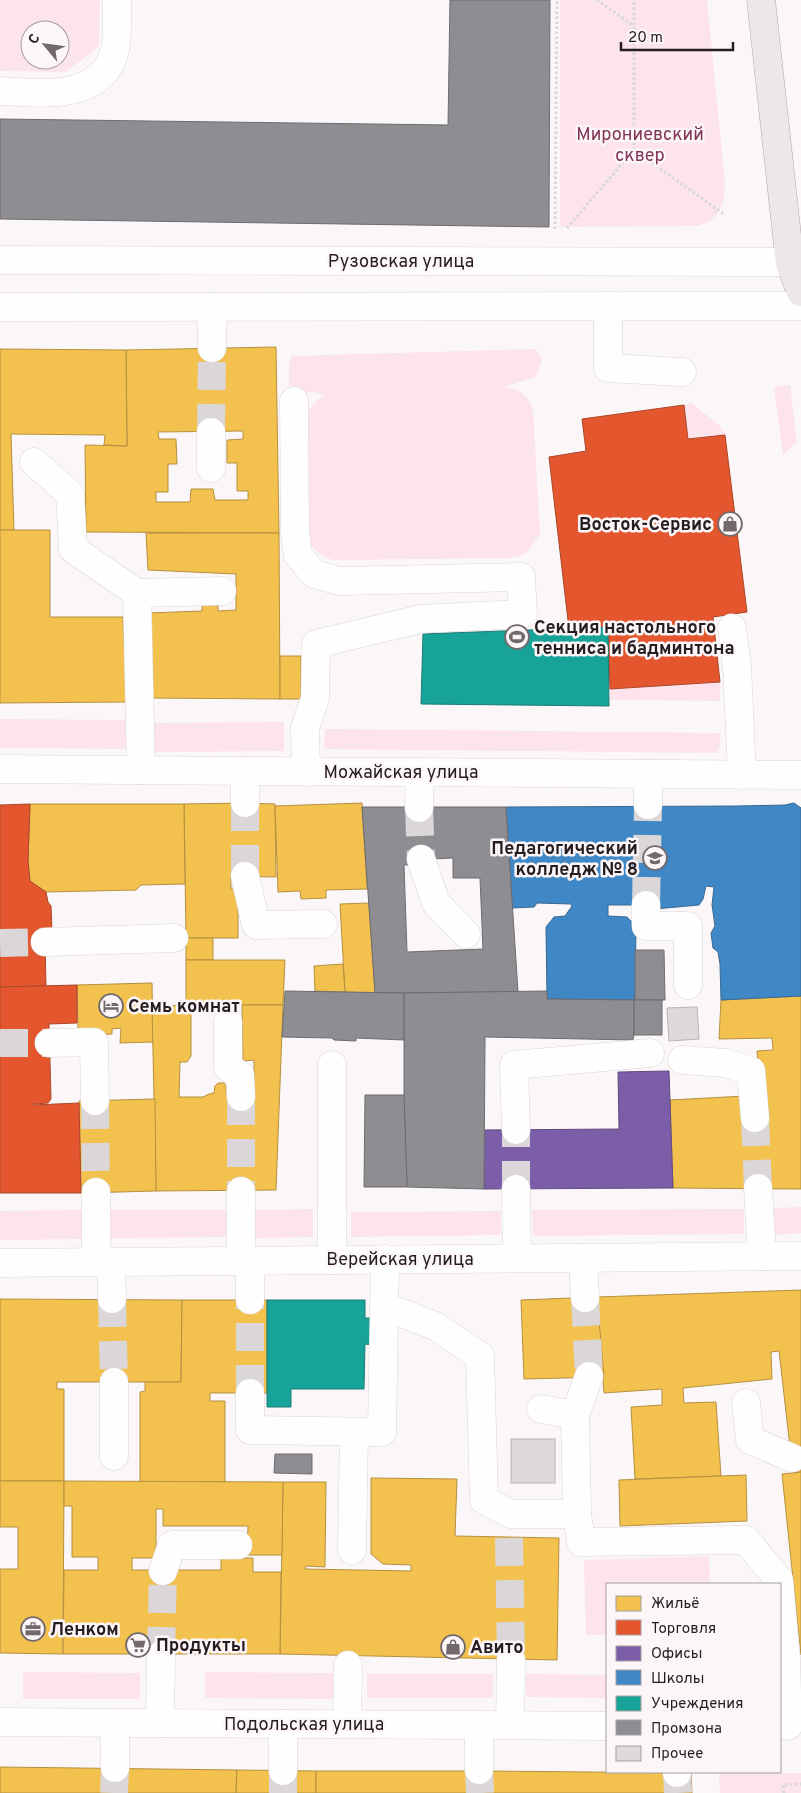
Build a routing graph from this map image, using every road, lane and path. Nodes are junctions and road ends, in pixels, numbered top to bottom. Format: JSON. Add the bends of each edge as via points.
{"nodes":[{"id":1,"x":117,"y":0,"type":"edge"},
{"id":2,"x":557,"y":0,"type":"edge"},
{"id":3,"x":597,"y":0,"type":"edge"},
{"id":4,"x":634,"y":0,"type":"edge"},
{"id":5,"x":761,"y":0,"type":"edge"},
{"id":6,"x":634,"y":27,"type":"junction"},
{"id":7,"x":0,"y":91,"type":"edge"},
{"id":8,"x":634,"y":150,"type":"junction"},
{"id":9,"x":725,"y":215,"type":"dead end"},
{"id":10,"x":555,"y":232,"type":"dead end"},
{"id":11,"x":563,"y":232,"type":"dead end"},
{"id":12,"x":0,"y":260,"type":"edge"},
{"id":13,"x":795,"y":262,"type":"edge"},
{"id":14,"x":801,"y":292,"type":"edge"},
{"id":15,"x":608,"y":306,"type":"junction"},
{"id":16,"x":801,"y":306,"type":"edge"},
{"id":17,"x":0,"y":307,"type":"edge"},
{"id":18,"x":212,"y":307,"type":"junction"},
{"id":19,"x":212,"y":348,"type":"tunnel mouth"},
{"id":20,"x":682,"y":372,"type":"dead end"},
{"id":21,"x":294,"y":401,"type":"dead end"},
{"id":22,"x":211,"y":432,"type":"tunnel mouth"},
{"id":23,"x":34,"y":462,"type":"dead end"},
{"id":24,"x":211,"y":468,"type":"dead end"},
{"id":25,"x":222,"y":591,"type":"dead end"},
{"id":26,"x":137,"y":593,"type":"junction"},
{"id":27,"x":732,"y":628,"type":"dead end"},
{"id":28,"x":0,"y":769,"type":"edge"},
{"id":29,"x":141,"y":770,"type":"junction"},
{"id":30,"x":245,"y":771,"type":"junction"},
{"id":31,"x":306,"y":772,"type":"junction"},
{"id":32,"x":420,"y":772,"type":"junction"},
{"id":33,"x":648,"y":774,"type":"junction"},
{"id":34,"x":742,"y":775,"type":"junction"},
{"id":35,"x":801,"y":776,"type":"edge"},
{"id":36,"x":245,"y":803,"type":"tunnel mouth"},
{"id":37,"x":648,"y":806,"type":"tunnel mouth"},
{"id":38,"x":419,"y":808,"type":"tunnel mouth"},
{"id":39,"x":421,"y":859,"type":"tunnel mouth"},
{"id":40,"x":245,"y":876,"type":"tunnel mouth"},
{"id":41,"x":646,"y":905,"type":"tunnel mouth"},
{"id":42,"x":323,"y":924,"type":"dead end"},
{"id":43,"x":466,"y":934,"type":"dead end"},
{"id":44,"x":174,"y":938,"type":"dead end"},
{"id":45,"x":44,"y":942,"type":"tunnel mouth"},
{"id":46,"x":688,"y":985,"type":"dead end"},
{"id":47,"x":228,"y":1022,"type":"dead end"},
{"id":48,"x":49,"y":1043,"type":"tunnel mouth"},
{"id":49,"x":650,"y":1053,"type":"dead end"},
{"id":50,"x":682,"y":1060,"type":"dead end"},
{"id":51,"x":332,"y":1065,"type":"dead end"},
{"id":52,"x":241,"y":1097,"type":"tunnel mouth"},
{"id":53,"x":95,"y":1101,"type":"tunnel mouth"},
{"id":54,"x":755,"y":1118,"type":"tunnel mouth"},
{"id":55,"x":516,"y":1130,"type":"tunnel mouth"},
{"id":56,"x":758,"y":1188,"type":"tunnel mouth"},
{"id":57,"x":516,"y":1189,"type":"tunnel mouth"},
{"id":58,"x":241,"y":1191,"type":"tunnel mouth"},
{"id":59,"x":96,"y":1192,"type":"tunnel mouth"},
{"id":60,"x":762,"y":1256,"type":"junction"},
{"id":61,"x":801,"y":1256,"type":"edge"},
{"id":62,"x":516,"y":1258,"type":"junction"},
{"id":63,"x":584,"y":1258,"type":"junction"},
{"id":64,"x":385,"y":1259,"type":"junction"},
{"id":65,"x":246,"y":1260,"type":"junction"},
{"id":66,"x":332,"y":1260,"type":"junction"},
{"id":67,"x":104,"y":1262,"type":"junction"},
{"id":68,"x":0,"y":1263,"type":"edge"},
{"id":69,"x":585,"y":1298,"type":"tunnel mouth"},
{"id":70,"x":112,"y":1299,"type":"tunnel mouth"},
{"id":71,"x":250,"y":1300,"type":"tunnel mouth"},
{"id":72,"x":384,"y":1306,"type":"junction"},
{"id":73,"x":589,"y":1376,"type":"tunnel mouth"},
{"id":74,"x":114,"y":1382,"type":"tunnel mouth"},
{"id":75,"x":250,"y":1393,"type":"tunnel mouth"},
{"id":76,"x":746,"y":1403,"type":"dead end"},
{"id":77,"x":541,"y":1409,"type":"dead end"},
{"id":78,"x":575,"y":1415,"type":"junction"},
{"id":79,"x":354,"y":1432,"type":"junction"},
{"id":80,"x":114,"y":1456,"type":"dead end"},
{"id":81,"x":792,"y":1458,"type":"dead end"},
{"id":82,"x":576,"y":1514,"type":"junction"},
{"id":83,"x":238,"y":1545,"type":"dead end"},
{"id":84,"x":352,"y":1550,"type":"dead end"},
{"id":85,"x":163,"y":1571,"type":"tunnel mouth"},
{"id":86,"x":780,"y":1583,"type":"edge"},
{"id":87,"x":781,"y":1593,"type":"edge"},
{"id":88,"x":161,"y":1655,"type":"tunnel mouth"},
{"id":89,"x":511,"y":1660,"type":"tunnel mouth"},
{"id":90,"x":348,"y":1665,"type":"dead end"},
{"id":91,"x":0,"y":1722,"type":"edge"},
{"id":92,"x":116,"y":1723,"type":"junction"},
{"id":93,"x":160,"y":1723,"type":"junction"},
{"id":94,"x":283,"y":1724,"type":"junction"},
{"id":95,"x":347,"y":1724,"type":"junction"},
{"id":96,"x":479,"y":1725,"type":"junction"},
{"id":97,"x":510,"y":1725,"type":"junction"},
{"id":98,"x":606,"y":1726,"type":"edge"},
{"id":99,"x":790,"y":1726,"type":"edge"},
{"id":100,"x":114,"y":1768,"type":"tunnel mouth"},
{"id":101,"x":479,"y":1770,"type":"tunnel mouth"},
{"id":102,"x":283,"y":1771,"type":"tunnel mouth"},
{"id":103,"x":801,"y":1784,"type":"edge"},
{"id":104,"x":784,"y":1793,"type":"edge"}],
"edges":[{"from":1,"to":7,"type":"street","via":[[114,50],[104,72],[83,88],[56,94]]},
{"from":2,"to":10,"type":"path"},
{"from":3,"to":6,"type":"path"},
{"from":4,"to":6,"type":"path"},
{"from":5,"to":13,"type":"main road"},
{"from":6,"to":8,"type":"path"},
{"from":8,"to":9,"type":"path"},
{"from":8,"to":11,"type":"path"},
{"from":12,"to":13,"type":"street","name":"Рузовская улица"},
{"from":13,"to":14,"type":"main road"},
{"from":15,"to":16,"type":"street"},
{"from":15,"to":18,"type":"street"},
{"from":15,"to":20,"type":"street","via":[[608,368]]},
{"from":17,"to":18,"type":"street"},
{"from":18,"to":19,"type":"street"},
{"from":21,"to":31,"type":"street","via":[[295,532],[298,555],[314,574],[340,581],[521,577],[523,614],[420,619],[316,644],[315,699],[305,728]]},
{"from":22,"to":24,"type":"street"},
{"from":23,"to":26,"type":"street","via":[[70,494],[73,549]]},
{"from":25,"to":26,"type":"street"},
{"from":26,"to":29,"type":"street"},
{"from":27,"to":34,"type":"street","via":[[728,668]]},
{"from":28,"to":29,"type":"street","name":"Можайская улица"},
{"from":29,"to":30,"type":"street","name":"Можайская улица"},
{"from":30,"to":31,"type":"street","name":"Можайская улица"},
{"from":30,"to":36,"type":"street"},
{"from":31,"to":32,"type":"street","name":"Можайская улица"},
{"from":32,"to":33,"type":"street","name":"Можайская улица"},
{"from":32,"to":38,"type":"street"},
{"from":33,"to":34,"type":"street","name":"Можайская улица"},
{"from":33,"to":37,"type":"street"},
{"from":34,"to":35,"type":"street","name":"Можайская улица"},
{"from":39,"to":43,"type":"street","via":[[436,903]]},
{"from":40,"to":42,"type":"street","via":[[256,925]]},
{"from":41,"to":46,"type":"street","via":[[646,926],[688,926]]},
{"from":44,"to":45,"type":"street"},
{"from":47,"to":52,"type":"street","via":[[228,1067],[240,1075]]},
{"from":48,"to":53,"type":"street","via":[[94,1042]]},
{"from":49,"to":55,"type":"street","via":[[514,1065]]},
{"from":50,"to":54,"type":"street","via":[[725,1063],[751,1071]]},
{"from":51,"to":66,"type":"street"},
{"from":56,"to":60,"type":"street"},
{"from":57,"to":62,"type":"street"},
{"from":58,"to":65,"type":"street"},
{"from":59,"to":67,"type":"street"},
{"from":60,"to":61,"type":"street","name":"Верейская улица"},
{"from":60,"to":63,"type":"street","name":"Верейская улица"},
{"from":62,"to":63,"type":"street","name":"Верейская улица"},
{"from":62,"to":64,"type":"street","name":"Верейская улица"},
{"from":63,"to":69,"type":"street"},
{"from":64,"to":66,"type":"street","name":"Верейская улица"},
{"from":64,"to":72,"type":"street"},
{"from":65,"to":66,"type":"street","name":"Верейская улица"},
{"from":65,"to":67,"type":"street","name":"Верейская улица"},
{"from":65,"to":71,"type":"street"},
{"from":67,"to":68,"type":"street","name":"Верейская улица"},
{"from":67,"to":70,"type":"street"},
{"from":72,"to":79,"type":"street","via":[[382,1432]]},
{"from":72,"to":82,"type":"street","via":[[435,1326],[480,1356],[484,1500],[510,1526]]},
{"from":73,"to":78,"type":"street"},
{"from":74,"to":80,"type":"street"},
{"from":75,"to":79,"type":"street","via":[[250,1430]]},
{"from":76,"to":81,"type":"street","via":[[750,1440]]},
{"from":77,"to":78,"type":"street"},
{"from":78,"to":82,"type":"street"},
{"from":79,"to":84,"type":"street"},
{"from":82,"to":86,"type":"street","via":[[581,1542],[746,1540]]},
{"from":83,"to":85,"type":"street","via":[[172,1545]]},
{"from":87,"to":99,"type":"street"},
{"from":88,"to":93,"type":"street"},
{"from":89,"to":97,"type":"street"},
{"from":90,"to":95,"type":"street"},
{"from":91,"to":92,"type":"street","name":"Подольская улица"},
{"from":92,"to":93,"type":"street","name":"Подольская улица"},
{"from":92,"to":100,"type":"street"},
{"from":93,"to":94,"type":"street","name":"Подольская улица"},
{"from":94,"to":95,"type":"street","name":"Подольская улица"},
{"from":94,"to":102,"type":"street"},
{"from":95,"to":96,"type":"street","name":"Подольская улица"},
{"from":96,"to":97,"type":"street","name":"Подольская улица"},
{"from":96,"to":101,"type":"street"},
{"from":97,"to":98,"type":"street","name":"Подольская улица"},
{"from":103,"to":104,"type":"path","via":[[784,1785]]}]}
